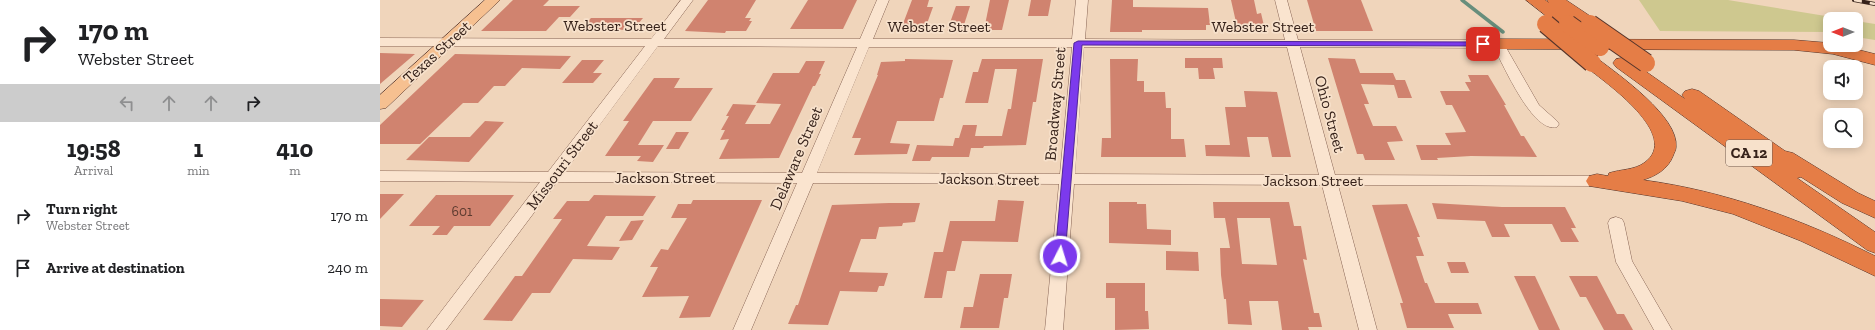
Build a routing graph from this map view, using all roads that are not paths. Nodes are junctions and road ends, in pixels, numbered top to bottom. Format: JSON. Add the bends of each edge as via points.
{"nodes":[{"id":1,"x":493,"y":0,"type":"edge"},
{"id":2,"x":687,"y":0,"type":"edge"},
{"id":3,"x":883,"y":0,"type":"edge"},
{"id":4,"x":1082,"y":0,"type":"edge"},
{"id":5,"x":1281,"y":0,"type":"edge"},
{"id":6,"x":1517,"y":0,"type":"edge"},
{"id":7,"x":1534,"y":0,"type":"edge"},
{"id":8,"x":1555,"y":0,"type":"edge"},
{"id":9,"x":380,"y":42,"type":"edge"},
{"id":10,"x":448,"y":42,"type":"junction"},
{"id":11,"x":656,"y":42,"type":"junction"},
{"id":12,"x":865,"y":43,"type":"junction"},
{"id":13,"x":1078,"y":43,"type":"junction"},
{"id":14,"x":1292,"y":43,"type":"junction"},
{"id":15,"x":1498,"y":44,"type":"junction"},
{"id":16,"x":1875,"y":60,"type":"edge"},
{"id":17,"x":380,"y":104,"type":"edge"},
{"id":18,"x":1552,"y":124,"type":"dead end"},
{"id":19,"x":1762,"y":144,"type":"junction"},
{"id":20,"x":380,"y":176,"type":"edge"},
{"id":21,"x":553,"y":177,"type":"junction"},
{"id":22,"x":807,"y":178,"type":"junction"},
{"id":23,"x":1067,"y":180,"type":"junction"},
{"id":24,"x":1329,"y":180,"type":"junction"},
{"id":25,"x":1597,"y":181,"type":"junction"},
{"id":26,"x":1875,"y":210,"type":"edge"},
{"id":27,"x":1616,"y":223,"type":"dead end"},
{"id":28,"x":1875,"y":226,"type":"edge"},
{"id":29,"x":1875,"y":244,"type":"edge"},
{"id":30,"x":1875,"y":267,"type":"edge"},
{"id":31,"x":436,"y":330,"type":"edge"},
{"id":32,"x":742,"y":330,"type":"edge"},
{"id":33,"x":1054,"y":330,"type":"edge"},
{"id":34,"x":1368,"y":330,"type":"edge"},
{"id":35,"x":1663,"y":330,"type":"edge"}],
"edges":[{"from":1,"to":10,"type":"main road","name":"Texas Street"},
{"from":2,"to":11,"type":"street","name":"Missouri Street"},
{"from":3,"to":12,"type":"street","name":"Delaware Street"},
{"from":4,"to":13,"type":"street","name":"Broadway Street"},
{"from":5,"to":14,"type":"street","name":"Ohio Street"},
{"from":6,"to":25,"type":"highway","bridge":true,"via":[[1653,115],[1663,129],[1667,143],[1665,154],[1656,166],[1628,177]]},
{"from":7,"to":29,"type":"highway","number":"CA 12","bridge":true},
{"from":8,"to":19,"type":"highway","number":"CA 12","bridge":true},
{"from":9,"to":10,"type":"street","name":"Webster Street"},
{"from":10,"to":11,"type":"street","name":"Webster Street"},
{"from":10,"to":17,"type":"main road","name":"Texas Street"},
{"from":11,"to":12,"type":"street","name":"Webster Street"},
{"from":11,"to":21,"type":"street","name":"Missouri Street"},
{"from":12,"to":13,"type":"street","name":"Webster Street"},
{"from":12,"to":22,"type":"street","name":"Delaware Street"},
{"from":13,"to":14,"type":"street","name":"Webster Street"},
{"from":13,"to":23,"type":"street","name":"Broadway Street"},
{"from":14,"to":15,"type":"street","name":"Webster Street"},
{"from":14,"to":24,"type":"street","name":"Ohio Street"},
{"from":15,"to":16,"type":"highway","via":[[1794,45],[1834,49]]},
{"from":15,"to":18,"type":"street","via":[[1533,107]]},
{"from":19,"to":26,"type":"highway","via":[[1850,198]]},
{"from":19,"to":28,"type":"highway","number":"CA 12"},
{"from":20,"to":21,"type":"street","name":"Jackson Street"},
{"from":21,"to":22,"type":"street","name":"Jackson Street"},
{"from":21,"to":31,"type":"street","name":"Missouri Street"},
{"from":22,"to":23,"type":"street","name":"Jackson Street"},
{"from":22,"to":32,"type":"street","name":"Delaware Street"},
{"from":23,"to":24,"type":"street","name":"Jackson Street"},
{"from":23,"to":33,"type":"street","name":"Broadway Street"},
{"from":24,"to":25,"type":"street","name":"Jackson Street"},
{"from":24,"to":34,"type":"street","name":"Ohio Street"},
{"from":25,"to":30,"type":"highway","via":[[1695,196],[1736,208],[1806,233]]},
{"from":27,"to":35,"type":"street","via":[[1624,262]]}]}
